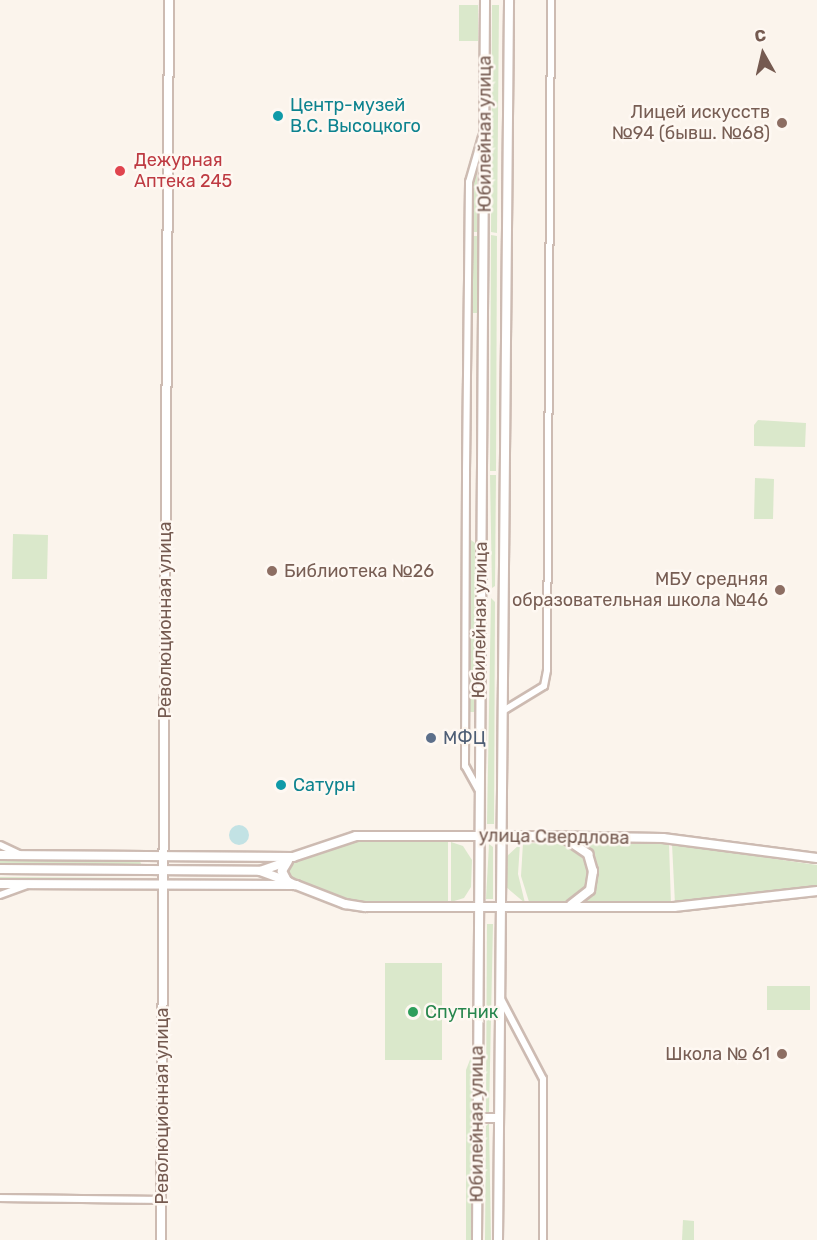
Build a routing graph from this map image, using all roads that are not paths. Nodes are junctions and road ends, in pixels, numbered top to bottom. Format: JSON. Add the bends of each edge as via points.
{"nodes":[{"id":1,"x":169,"y":0,"type":"edge"},
{"id":2,"x":485,"y":0,"type":"edge"},
{"id":3,"x":509,"y":0,"type":"edge"},
{"id":4,"x":551,"y":0,"type":"edge"},
{"id":5,"x":486,"y":125,"type":"junction"},
{"id":6,"x":503,"y":711,"type":"junction"},
{"id":7,"x":478,"y":789,"type":"junction"},
{"id":8,"x":478,"y":836,"type":"junction"},
{"id":9,"x":501,"y":836,"type":"junction"},
{"id":10,"x":560,"y":837,"type":"junction"},
{"id":11,"x":0,"y":845,"type":"edge"},
{"id":12,"x":0,"y":855,"type":"edge"},
{"id":13,"x":22,"y":855,"type":"junction"},
{"id":14,"x":164,"y":857,"type":"junction"},
{"id":15,"x":817,"y":858,"type":"edge"},
{"id":16,"x":290,"y":860,"type":"junction"},
{"id":17,"x":0,"y":869,"type":"edge"},
{"id":18,"x":164,"y":870,"type":"junction"},
{"id":19,"x":260,"y":871,"type":"junction"},
{"id":20,"x":287,"y":881,"type":"junction"},
{"id":21,"x":0,"y":884,"type":"edge"},
{"id":22,"x":29,"y":884,"type":"junction"},
{"id":23,"x":164,"y":884,"type":"junction"},
{"id":24,"x":296,"y":885,"type":"junction"},
{"id":25,"x":817,"y":891,"type":"edge"},
{"id":26,"x":0,"y":895,"type":"edge"},
{"id":27,"x":477,"y":906,"type":"junction"},
{"id":28,"x":500,"y":906,"type":"junction"},
{"id":29,"x":565,"y":907,"type":"junction"},
{"id":30,"x":500,"y":996,"type":"junction"},
{"id":31,"x":477,"y":1118,"type":"junction"},
{"id":32,"x":499,"y":1118,"type":"junction"},
{"id":33,"x":0,"y":1198,"type":"edge"},
{"id":34,"x":162,"y":1200,"type":"junction"},
{"id":35,"x":161,"y":1240,"type":"edge"},
{"id":36,"x":477,"y":1240,"type":"edge"},
{"id":37,"x":498,"y":1240,"type":"edge"},
{"id":38,"x":543,"y":1240,"type":"edge"}],
"edges":[{"from":1,"to":14,"type":"main road","name":"Революционная улица"},
{"from":2,"to":5,"type":"main road","name":"Юбилейная улица"},
{"from":3,"to":6,"type":"main road","name":"Юбилейная улица"},
{"from":4,"to":6,"type":"street","via":[[547,670],[544,686]]},
{"from":5,"to":7,"type":"main road","name":"Юбилейная улица"},
{"from":5,"to":7,"type":"street","via":[[469,182],[465,766]]},
{"from":6,"to":9,"type":"main road","name":"Юбилейная улица"},
{"from":7,"to":8,"type":"main road","name":"Юбилейная улица"},
{"from":8,"to":9,"type":"main road","name":"улица Свердлова"},
{"from":8,"to":16,"type":"main road","name":"улица Свердлова","via":[[356,836]]},
{"from":8,"to":27,"type":"main road","name":"Юбилейная улица"},
{"from":9,"to":10,"type":"main road","name":"улица Свердлова"},
{"from":9,"to":28,"type":"main road","name":"Юбилейная улица"},
{"from":10,"to":15,"type":"main road","name":"улица Свердлова","via":[[663,838]]},
{"from":10,"to":29,"type":"main road","via":[[581,847],[593,870],[585,897]]},
{"from":11,"to":13,"type":"street"},
{"from":12,"to":13,"type":"main road","name":"улица Свердлова"},
{"from":13,"to":14,"type":"main road","name":"улица Свердлова"},
{"from":14,"to":16,"type":"main road","name":"улица Свердлова"},
{"from":14,"to":18,"type":"main road","name":"Революционная улица"},
{"from":16,"to":19,"type":"main road","name":"улица Свердлова"},
{"from":16,"to":20,"type":"main road","via":[[282,871]]},
{"from":17,"to":18,"type":"main road","name":"улица Свердлова"},
{"from":18,"to":19,"type":"main road","name":"улица Свердлова"},
{"from":18,"to":23,"type":"main road","name":"Революционная улица"},
{"from":19,"to":20,"type":"main road","name":"улица Свердлова"},
{"from":20,"to":24,"type":"main road","name":"улица Свердлова"},
{"from":21,"to":22,"type":"main road","name":"улица Свердлова"},
{"from":22,"to":23,"type":"main road","name":"улица Свердлова"},
{"from":22,"to":26,"type":"street"},
{"from":23,"to":24,"type":"main road","name":"улица Свердлова"},
{"from":23,"to":34,"type":"main road","name":"Революционная улица"},
{"from":24,"to":27,"type":"main road","name":"улица Свердлова","via":[[355,906]]},
{"from":25,"to":29,"type":"main road","name":"улица Свердлова","via":[[674,908]]},
{"from":27,"to":28,"type":"main road","name":"улица Свердлова"},
{"from":27,"to":31,"type":"main road","name":"Юбилейная улица"},
{"from":28,"to":29,"type":"main road","name":"улица Свердлова"},
{"from":28,"to":30,"type":"main road","name":"Юбилейная улица"},
{"from":30,"to":32,"type":"main road","name":"Юбилейная улица"},
{"from":30,"to":38,"type":"street","via":[[543,1079]]},
{"from":31,"to":32,"type":"main road"},
{"from":31,"to":36,"type":"main road","name":"Юбилейная улица"},
{"from":32,"to":37,"type":"main road","name":"Юбилейная улица"},
{"from":33,"to":34,"type":"street"},
{"from":34,"to":35,"type":"main road","name":"Революционная улица"}]}
